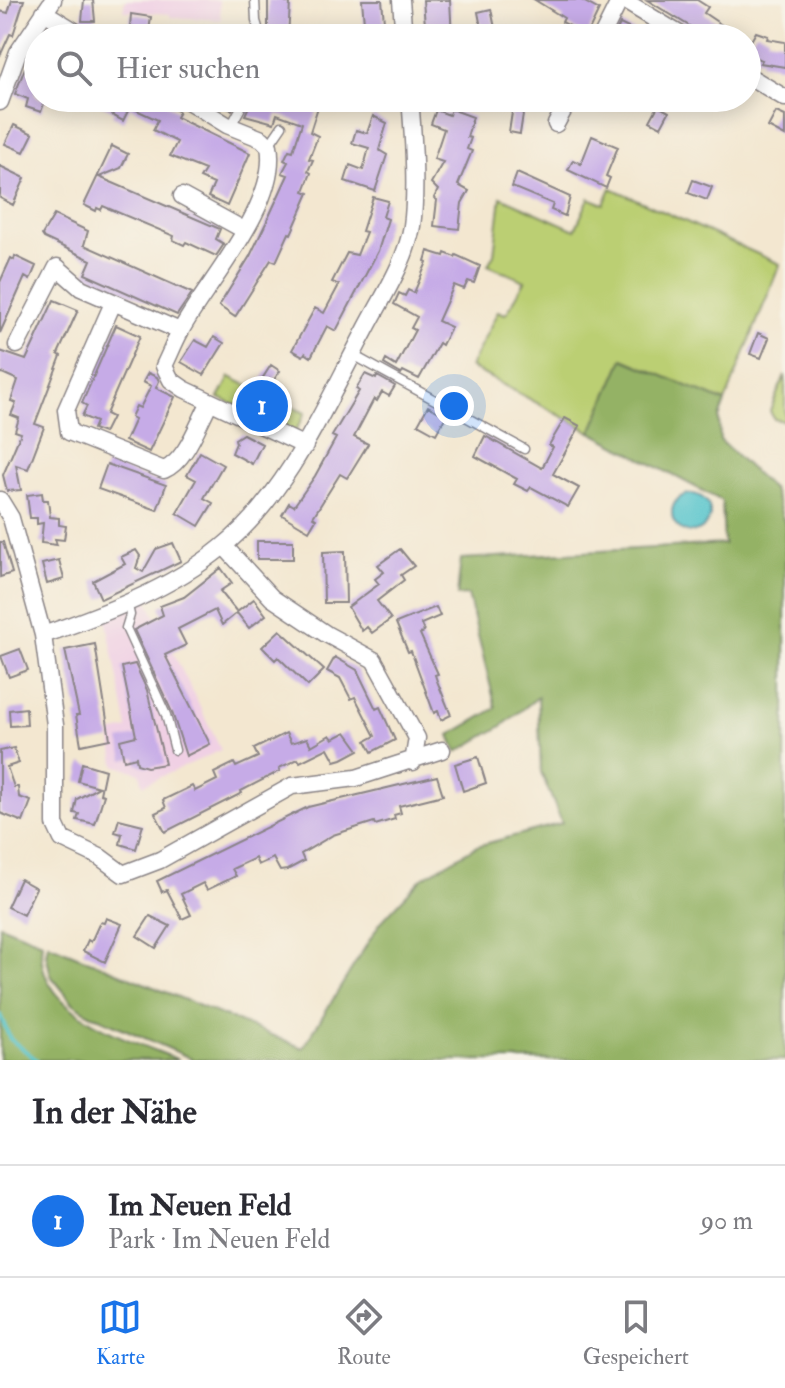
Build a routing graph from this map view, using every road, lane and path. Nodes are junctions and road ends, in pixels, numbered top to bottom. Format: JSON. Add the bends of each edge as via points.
{"nodes":[{"id":1,"x":255,"y":0,"type":"edge"},
{"id":2,"x":401,"y":0,"type":"edge"},
{"id":3,"x":622,"y":0,"type":"edge"},
{"id":4,"x":49,"y":6,"type":"edge"},
{"id":5,"x":37,"y":24,"type":"edge"},
{"id":6,"x":70,"y":24,"type":"edge"},
{"id":7,"x":257,"y":24,"type":"edge"},
{"id":8,"x":403,"y":24,"type":"edge"},
{"id":9,"x":609,"y":24,"type":"edge"},
{"id":10,"x":662,"y":24,"type":"edge"},
{"id":11,"x":24,"y":43,"type":"edge"},
{"id":12,"x":761,"y":83,"type":"edge"},
{"id":13,"x":785,"y":98,"type":"edge"},
{"id":14,"x":0,"y":102,"type":"edge"},
{"id":15,"x":207,"y":112,"type":"edge"},
{"id":16,"x":238,"y":112,"type":"edge"},
{"id":17,"x":410,"y":112,"type":"edge"},
{"id":18,"x":562,"y":112,"type":"edge"},
{"id":19,"x":556,"y":124,"type":"dead end"},
{"id":20,"x":231,"y":126,"type":"junction"},
{"id":21,"x":282,"y":126,"type":"dead end"},
{"id":22,"x":269,"y":146,"type":"junction"},
{"id":23,"x":182,"y":196,"type":"dead end"},
{"id":24,"x":244,"y":230,"type":"junction"},
{"id":25,"x":113,"y":303,"type":"junction"},
{"id":26,"x":180,"y":331,"type":"junction"},
{"id":27,"x":17,"y":345,"type":"dead end"},
{"id":28,"x":352,"y":355,"type":"junction"},
{"id":29,"x":210,"y":402,"type":"junction"},
{"id":30,"x":305,"y":446,"type":"junction"},
{"id":31,"x":524,"y":449,"type":"dead end"},
{"id":32,"x":0,"y":500,"type":"edge"},
{"id":33,"x":224,"y":546,"type":"junction"},
{"id":34,"x":127,"y":601,"type":"junction"},
{"id":35,"x":43,"y":635,"type":"junction"},
{"id":36,"x":175,"y":750,"type":"dead end"},
{"id":37,"x":442,"y":750,"type":"dead end"},
{"id":38,"x":413,"y":762,"type":"junction"}],
"edges":[{"from":1,"to":7,"type":"lane"},
{"from":2,"to":8,"type":"street"},
{"from":3,"to":9,"type":"street"},
{"from":3,"to":10,"type":"street"},
{"from":4,"to":5,"type":"street"},
{"from":4,"to":6,"type":"street"},
{"from":11,"to":14,"type":"street"},
{"from":12,"to":13,"type":"street"},
{"from":15,"to":20,"type":"street"},
{"from":16,"to":20,"type":"lane"},
{"from":17,"to":28,"type":"street","via":[[412,227],[397,269]]},
{"from":18,"to":19,"type":"street"},
{"from":20,"to":22,"type":"street"},
{"from":21,"to":22,"type":"lane"},
{"from":22,"to":24,"type":"street","via":[[266,185]]},
{"from":23,"to":24,"type":"street"},
{"from":24,"to":26,"type":"street"},
{"from":25,"to":26,"type":"street"},
{"from":25,"to":27,"type":"street","via":[[81,288],[57,267]]},
{"from":25,"to":29,"type":"street","via":[[66,410],[69,432],[164,470],[179,457]]},
{"from":26,"to":29,"type":"street","via":[[164,366],[171,380]]},
{"from":28,"to":30,"type":"street"},
{"from":28,"to":31,"type":"lane"},
{"from":29,"to":30,"type":"street"},
{"from":30,"to":33,"type":"street","via":[[270,497]]},
{"from":32,"to":35,"type":"street","via":[[11,518]]},
{"from":33,"to":34,"type":"street","via":[[191,570]]},
{"from":33,"to":38,"type":"street","via":[[272,598],[374,660],[417,738]]},
{"from":34,"to":35,"type":"street"},
{"from":34,"to":36,"type":"lane","via":[[126,628],[166,715]]},
{"from":35,"to":38,"type":"street","via":[[55,725],[55,824],[62,839],[123,874],[160,860],[292,786],[356,778]]},
{"from":37,"to":38,"type":"street"}]}
